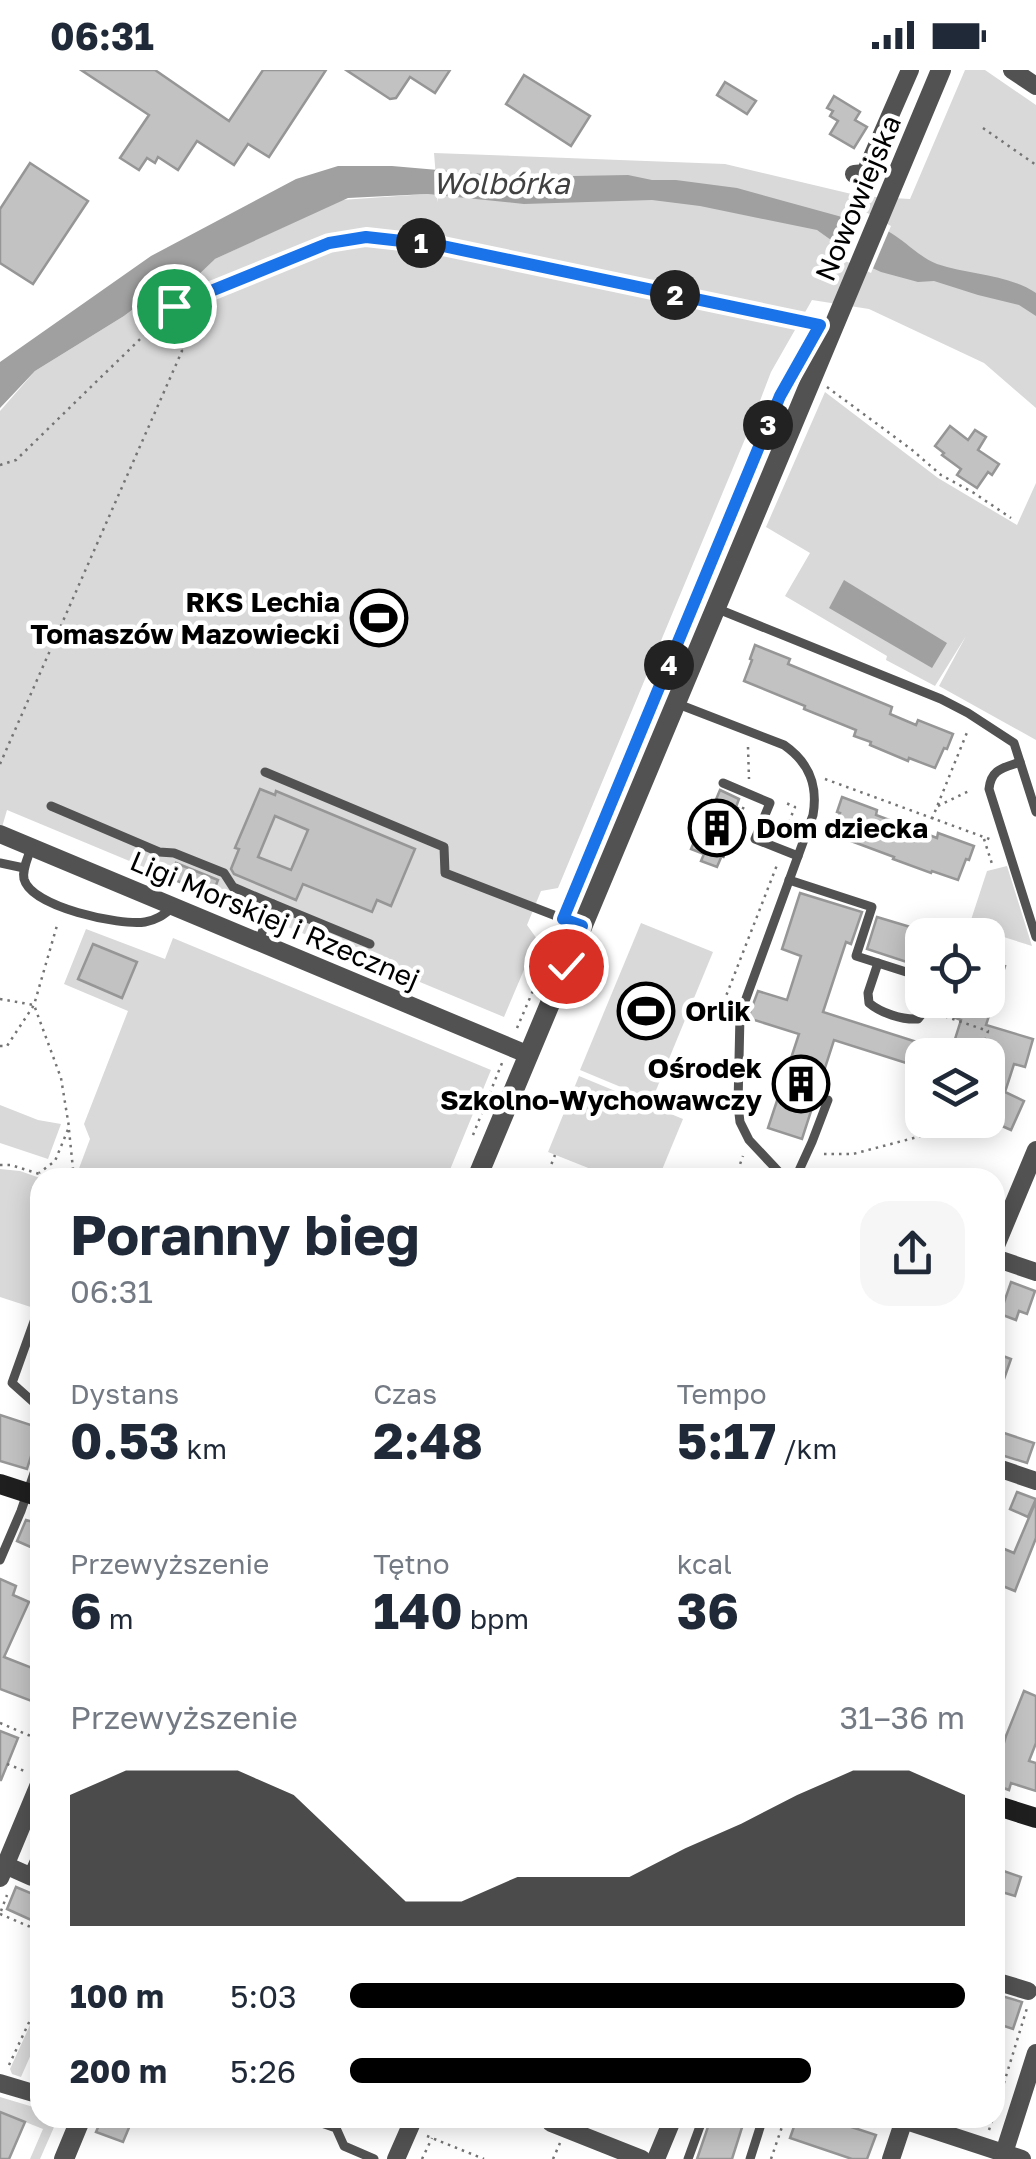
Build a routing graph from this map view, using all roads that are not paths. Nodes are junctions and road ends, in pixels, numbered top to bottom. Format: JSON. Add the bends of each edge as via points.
{"nodes":[{"id":1,"x":910,"y":70,"type":"edge"},
{"id":2,"x":941,"y":70,"type":"edge"},
{"id":3,"x":1012,"y":70,"type":"edge"},
{"id":4,"x":1036,"y":86,"type":"edge"},
{"id":5,"x":854,"y":174,"type":"dead end"},
{"id":6,"x":716,"y":608,"type":"junction"},
{"id":7,"x":676,"y":703,"type":"junction"},
{"id":8,"x":1020,"y":762,"type":"junction"},
{"id":9,"x":265,"y":772,"type":"dead end"},
{"id":10,"x":723,"y":783,"type":"dead end"},
{"id":11,"x":51,"y":806,"type":"dead end"},
{"id":12,"x":1036,"y":812,"type":"edge"},
{"id":13,"x":0,"y":834,"type":"edge"},
{"id":14,"x":30,"y":848,"type":"junction"},
{"id":15,"x":798,"y":856,"type":"junction"},
{"id":16,"x":0,"y":863,"type":"edge"},
{"id":17,"x":24,"y":868,"type":"junction"},
{"id":18,"x":790,"y":880,"type":"junction"},
{"id":19,"x":273,"y":904,"type":"junction"},
{"id":20,"x":173,"y":908,"type":"junction"},
{"id":21,"x":572,"y":922,"type":"junction"},
{"id":22,"x":1036,"y":937,"type":"edge"},
{"id":23,"x":258,"y":943,"type":"junction"},
{"id":24,"x":370,"y":944,"type":"dead end"},
{"id":25,"x":878,"y":962,"type":"junction"},
{"id":26,"x":905,"y":971,"type":"edge"},
{"id":27,"x":919,"y":1018,"type":"edge"},
{"id":28,"x":519,"y":1051,"type":"junction"},
{"id":29,"x":828,"y":1100,"type":"dead end"},
{"id":30,"x":1036,"y":1150,"type":"edge"},
{"id":31,"x":480,"y":1168,"type":"edge"},
{"id":32,"x":776,"y":1168,"type":"edge"},
{"id":33,"x":800,"y":1168,"type":"edge"},
{"id":34,"x":1005,"y":1224,"type":"edge"},
{"id":35,"x":1005,"y":1261,"type":"edge"},
{"id":36,"x":1036,"y":1272,"type":"edge"},
{"id":37,"x":30,"y":1332,"type":"edge"},
{"id":38,"x":30,"y":1399,"type":"edge"},
{"id":39,"x":1005,"y":1470,"type":"edge"},
{"id":40,"x":1036,"y":1481,"type":"edge"},
{"id":41,"x":0,"y":1484,"type":"edge"},
{"id":42,"x":30,"y":1494,"type":"edge"},
{"id":43,"x":30,"y":1503,"type":"edge"},
{"id":44,"x":0,"y":1560,"type":"edge"},
{"id":45,"x":30,"y":1798,"type":"edge"},
{"id":46,"x":1005,"y":1808,"type":"edge"},
{"id":47,"x":1036,"y":1818,"type":"edge"},
{"id":48,"x":6,"y":1876,"type":"edge"},
{"id":49,"x":1005,"y":1985,"type":"edge"},
{"id":50,"x":1029,"y":1995,"type":"road end"},
{"id":51,"x":1036,"y":2053,"type":"edge"},
{"id":52,"x":1,"y":2083,"type":"edge"},
{"id":53,"x":30,"y":2092,"type":"edge"},
{"id":54,"x":77,"y":2128,"type":"edge"},
{"id":55,"x":336,"y":2128,"type":"edge"},
{"id":56,"x":414,"y":2128,"type":"edge"},
{"id":57,"x":564,"y":2128,"type":"edge"},
{"id":58,"x":668,"y":2128,"type":"edge"},
{"id":59,"x":699,"y":2128,"type":"edge"},
{"id":60,"x":760,"y":2128,"type":"edge"},
{"id":61,"x":894,"y":2128,"type":"edge"},
{"id":62,"x":918,"y":2128,"type":"edge"},
{"id":63,"x":983,"y":2148,"type":"edge"},
{"id":64,"x":1013,"y":2156,"type":"edge"},
{"id":65,"x":64,"y":2159,"type":"edge"},
{"id":66,"x":374,"y":2159,"type":"edge"},
{"id":67,"x":396,"y":2159,"type":"edge"},
{"id":68,"x":642,"y":2159,"type":"edge"},
{"id":69,"x":656,"y":2159,"type":"edge"},
{"id":70,"x":688,"y":2159,"type":"edge"},
{"id":71,"x":750,"y":2159,"type":"edge"},
{"id":72,"x":891,"y":2159,"type":"edge"}],
"edges":[{"from":1,"to":5,"type":"street","name":"Nowowiejska","via":[[865,173]]},
{"from":2,"to":6,"type":"street","name":"Nowowiejska","via":[[846,297],[804,373]]},
{"from":3,"to":4,"type":"street"},
{"from":6,"to":7,"type":"street","name":"Nowowiejska"},
{"from":6,"to":8,"type":"lane","via":[[941,699],[1014,742]]},
{"from":7,"to":15,"type":"lane","via":[[796,753],[816,798]]},
{"from":7,"to":21,"type":"street","name":"Nowowiejska"},
{"from":8,"to":12,"type":"lane"},
{"from":8,"to":22,"type":"lane","via":[[996,770],[989,789]]},
{"from":9,"to":21,"type":"lane","via":[[444,847],[445,872]]},
{"from":10,"to":15,"type":"lane","via":[[770,803],[755,839]]},
{"from":11,"to":19,"type":"lane","via":[[224,874],[233,887]]},
{"from":13,"to":14,"type":"street","name":"Ligi Morskiej i Rzecznej"},
{"from":14,"to":17,"type":"lane"},
{"from":14,"to":20,"type":"street","name":"Ligi Morskiej i Rzecznej"},
{"from":15,"to":18,"type":"lane"},
{"from":16,"to":17,"type":"lane"},
{"from":17,"to":20,"type":"lane","via":[[38,896],[116,922],[160,919]]},
{"from":18,"to":25,"type":"lane","via":[[872,906],[856,956]]},
{"from":18,"to":32,"type":"lane","via":[[740,1015],[740,1122]]},
{"from":19,"to":23,"type":"lane"},
{"from":19,"to":24,"type":"lane"},
{"from":20,"to":23,"type":"street","name":"Ligi Morskiej i Rzecznej"},
{"from":21,"to":28,"type":"street","name":"Nowowiejska"},
{"from":23,"to":28,"type":"street","name":"Ligi Morskiej i Rzecznej"},
{"from":25,"to":26,"type":"lane"},
{"from":25,"to":27,"type":"lane","via":[[869,1003]]},
{"from":28,"to":31,"type":"street","name":"Nowowiejska"},
{"from":29,"to":33,"type":"lane"},
{"from":30,"to":34,"type":"street"},
{"from":35,"to":36,"type":"street"},
{"from":37,"to":38,"type":"lane","via":[[12,1382]]},
{"from":39,"to":40,"type":"street"},
{"from":41,"to":42,"type":"main road"},
{"from":43,"to":44,"type":"lane"},
{"from":45,"to":48,"type":"street"},
{"from":46,"to":47,"type":"main road"},
{"from":49,"to":50,"type":"street"},
{"from":51,"to":64,"type":"street"},
{"from":52,"to":53,"type":"street"},
{"from":54,"to":65,"type":"street"},
{"from":55,"to":66,"type":"lane","via":[[344,2146]]},
{"from":56,"to":67,"type":"street"},
{"from":57,"to":68,"type":"street"},
{"from":58,"to":69,"type":"street"},
{"from":59,"to":70,"type":"lane"},
{"from":60,"to":71,"type":"lane"},
{"from":61,"to":72,"type":"street"},
{"from":62,"to":63,"type":"street"},
{"from":63,"to":64,"type":"street"}]}
